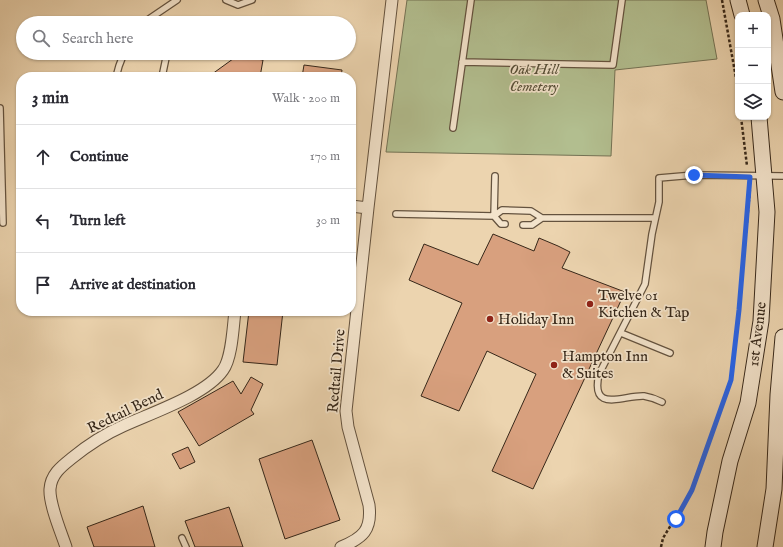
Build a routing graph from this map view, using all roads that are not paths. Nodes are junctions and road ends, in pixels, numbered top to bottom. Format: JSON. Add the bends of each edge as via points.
{"nodes":[{"id":1,"x":177,"y":0,"type":"edge"},
{"id":2,"x":226,"y":0,"type":"edge"},
{"id":3,"x":252,"y":0,"type":"edge"},
{"id":4,"x":392,"y":0,"type":"edge"},
{"id":5,"x":471,"y":0,"type":"edge"},
{"id":6,"x":622,"y":0,"type":"edge"},
{"id":7,"x":738,"y":0,"type":"edge"},
{"id":8,"x":766,"y":0,"type":"edge"},
{"id":9,"x":741,"y":12,"type":"edge"},
{"id":10,"x":155,"y":16,"type":"edge"},
{"id":11,"x":121,"y":60,"type":"edge"},
{"id":12,"x":166,"y":60,"type":"edge"},
{"id":13,"x":462,"y":62,"type":"junction"},
{"id":14,"x":117,"y":72,"type":"edge"},
{"id":15,"x":163,"y":72,"type":"edge"},
{"id":16,"x":783,"y":92,"type":"edge"},
{"id":17,"x":0,"y":108,"type":"edge"},
{"id":18,"x":759,"y":120,"type":"edge"},
{"id":19,"x":453,"y":128,"type":"dead end"},
{"id":20,"x":495,"y":176,"type":"dead end"},
{"id":21,"x":783,"y":176,"type":"edge"},
{"id":22,"x":758,"y":177,"type":"junction"},
{"id":23,"x":356,"y":207,"type":"edge"},
{"id":24,"x":368,"y":208,"type":"junction"},
{"id":25,"x":396,"y":214,"type":"dead end"},
{"id":26,"x":494,"y":216,"type":"junction"},
{"id":27,"x":542,"y":218,"type":"junction"},
{"id":28,"x":655,"y":218,"type":"junction"},
{"id":29,"x":3,"y":223,"type":"dead end"},
{"id":30,"x":505,"y":224,"type":"dead end"},
{"id":31,"x":523,"y":225,"type":"dead end"},
{"id":32,"x":234,"y":316,"type":"edge"},
{"id":33,"x":621,"y":333,"type":"junction"},
{"id":34,"x":783,"y":337,"type":"edge"},
{"id":35,"x":670,"y":353,"type":"dead end"},
{"id":36,"x":662,"y":402,"type":"dead end"},
{"id":37,"x":182,"y":538,"type":"dead end"},
{"id":38,"x":66,"y":547,"type":"edge"},
{"id":39,"x":186,"y":547,"type":"edge"},
{"id":40,"x":341,"y":547,"type":"edge"},
{"id":41,"x":713,"y":547,"type":"edge"},
{"id":42,"x":765,"y":547,"type":"edge"}],
"edges":[{"from":1,"to":10,"type":"lane"},
{"from":2,"to":3,"type":"lane","via":[[238,5]]},
{"from":4,"to":24,"type":"street","name":"Redtail Drive"},
{"from":5,"to":13,"type":"lane"},
{"from":6,"to":13,"type":"lane","via":[[613,66]]},
{"from":7,"to":9,"type":"main road"},
{"from":8,"to":16,"type":"main road","via":[[772,19]]},
{"from":11,"to":14,"type":"lane"},
{"from":12,"to":15,"type":"lane"},
{"from":13,"to":19,"type":"lane"},
{"from":17,"to":29,"type":"lane"},
{"from":18,"to":22,"type":"main road","name":"1st Avenue"},
{"from":20,"to":26,"type":"lane"},
{"from":21,"to":22,"type":"lane"},
{"from":22,"to":28,"type":"lane","via":[[694,175],[659,178],[659,202]]},
{"from":22,"to":41,"type":"main road","name":"1st Avenue","via":[[768,212],[761,321],[748,403],[730,461]]},
{"from":23,"to":24,"type":"street"},
{"from":24,"to":40,"type":"street","name":"Redtail Drive","via":[[346,411],[370,514],[369,524],[363,534]]},
{"from":25,"to":26,"type":"lane"},
{"from":26,"to":27,"type":"lane","via":[[502,210],[531,211]]},
{"from":26,"to":30,"type":"lane","via":[[501,224]]},
{"from":27,"to":28,"type":"lane"},
{"from":27,"to":31,"type":"lane","via":[[532,225]]},
{"from":28,"to":33,"type":"lane","via":[[645,284]]},
{"from":32,"to":38,"type":"street","name":"Redtail Bend","via":[[229,359],[217,378],[180,400],[107,434],[81,451],[53,477],[50,497]]},
{"from":33,"to":35,"type":"lane"},
{"from":33,"to":36,"type":"lane","via":[[599,374],[598,392],[608,401],[644,396]]},
{"from":34,"to":42,"type":"main road","name":"1st Avenue","via":[[774,489]]},
{"from":37,"to":39,"type":"lane"}]}
